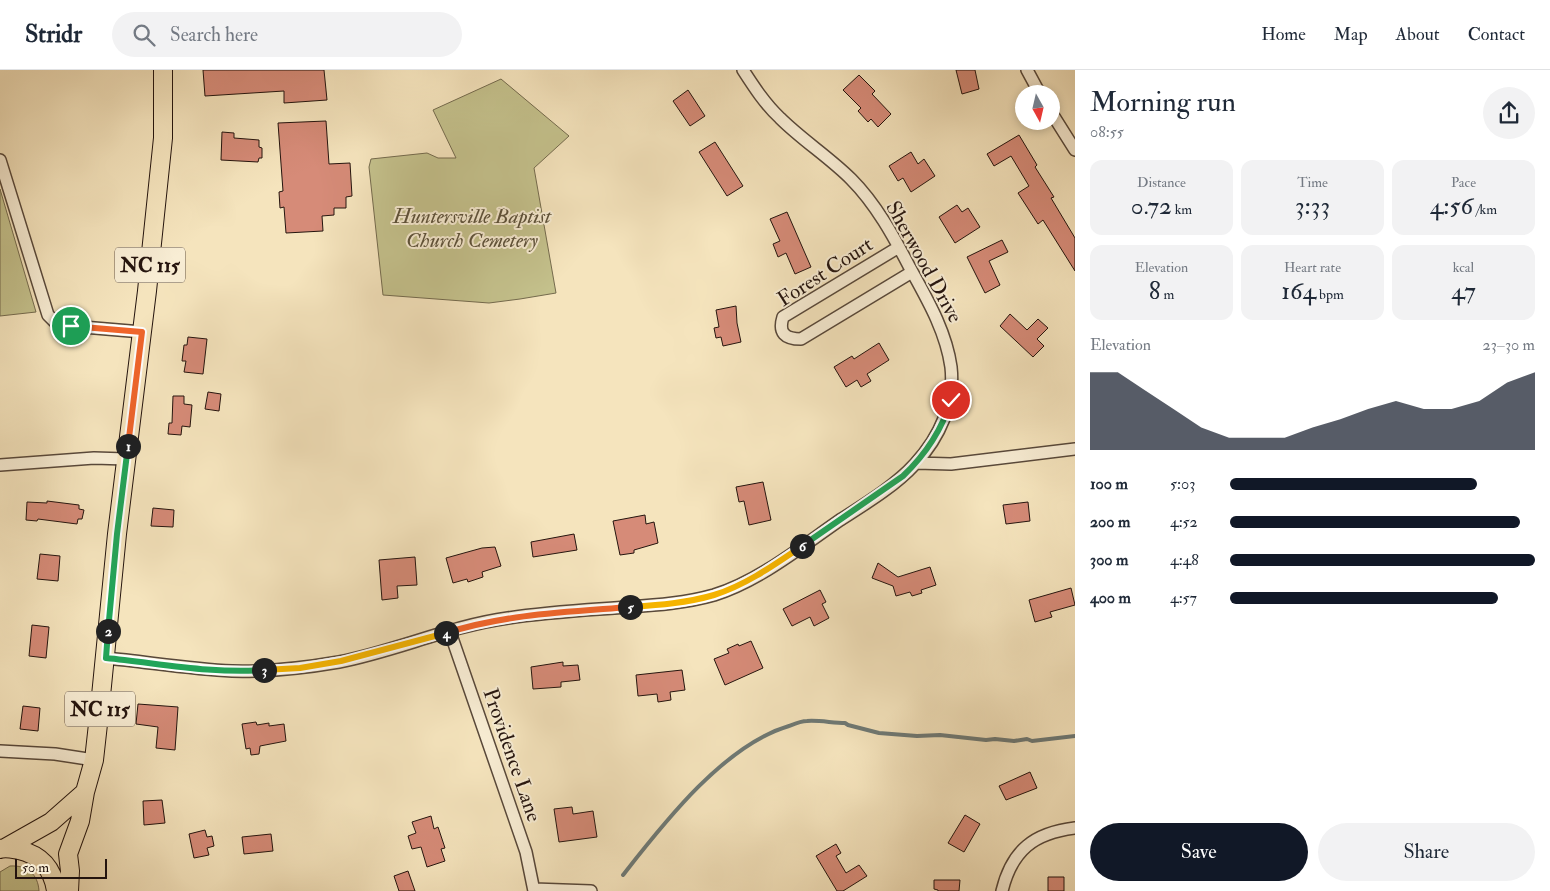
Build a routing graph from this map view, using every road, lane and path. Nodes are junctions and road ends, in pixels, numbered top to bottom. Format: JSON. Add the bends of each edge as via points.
{"nodes":[{"id":1,"x":163,"y":70,"type":"edge"},
{"id":2,"x":743,"y":70,"type":"edge"},
{"id":3,"x":1027,"y":70,"type":"edge"},
{"id":4,"x":1035,"y":85,"type":"edge"},
{"id":5,"x":1060,"y":126,"type":"edge"},
{"id":6,"x":1075,"y":150,"type":"edge"},
{"id":7,"x":0,"y":160,"type":"edge"},
{"id":8,"x":899,"y":247,"type":"junction"},
{"id":9,"x":912,"y":272,"type":"junction"},
{"id":10,"x":142,"y":332,"type":"junction"},
{"id":11,"x":1075,"y":449,"type":"edge"},
{"id":12,"x":126,"y":459,"type":"junction"},
{"id":13,"x":916,"y":463,"type":"junction"},
{"id":14,"x":0,"y":465,"type":"edge"},
{"id":15,"x":450,"y":632,"type":"junction"},
{"id":16,"x":106,"y":658,"type":"junction"},
{"id":17,"x":0,"y":751,"type":"edge"},
{"id":18,"x":94,"y":760,"type":"junction"},
{"id":19,"x":85,"y":792,"type":"junction"},
{"id":20,"x":1075,"y":828,"type":"edge"},
{"id":21,"x":3,"y":849,"type":"edge"},
{"id":22,"x":60,"y":889,"type":"edge"},
{"id":23,"x":534,"y":890,"type":"edge"},
{"id":24,"x":591,"y":891,"type":"edge"},
{"id":25,"x":1002,"y":891,"type":"edge"}],
"edges":[{"from":1,"to":10,"type":"main road","number":"NC 115","via":[[163,138]]},
{"from":2,"to":8,"type":"street","name":"Sherwood Drive","via":[[780,119],[850,178]]},
{"from":3,"to":4,"type":"street"},
{"from":5,"to":6,"type":"street"},
{"from":7,"to":10,"type":"street","via":[[48,315],[56,323],[71,326]]},
{"from":8,"to":9,"type":"street","name":"Sherwood Drive"},
{"from":8,"to":9,"type":"street","name":"Forest Court","via":[[784,317],[781,326],[784,334],[800,339]]},
{"from":9,"to":13,"type":"street","name":"Sherwood Drive","via":[[940,327],[948,351],[952,380],[947,414],[935,438]]},
{"from":10,"to":12,"type":"main road","number":"NC 115"},
{"from":11,"to":13,"type":"street","via":[[951,464]]},
{"from":12,"to":14,"type":"street","via":[[94,458]]},
{"from":12,"to":16,"type":"main road","number":"NC 115"},
{"from":13,"to":15,"type":"street","name":"Sherwood Drive","via":[[903,476],[784,558],[723,592],[685,602],[505,618]]},
{"from":15,"to":16,"type":"street","name":"Sherwood Drive","via":[[341,661],[300,668],[232,671]]},
{"from":15,"to":23,"type":"street","name":"Providence Lane","via":[[526,852]]},
{"from":16,"to":18,"type":"main road","number":"NC 115"},
{"from":17,"to":18,"type":"street"},
{"from":18,"to":19,"type":"main road","number":"NC 115"},
{"from":19,"to":21,"type":"main road","via":[[51,822]]},
{"from":19,"to":22,"type":"main road","via":[[80,821],[68,854],[62,860]]},
{"from":20,"to":25,"type":"street","via":[[1048,833],[1029,843],[1006,874]]},
{"from":21,"to":22,"type":"main road","via":[[39,858]]},
{"from":23,"to":24,"type":"street"}]}
